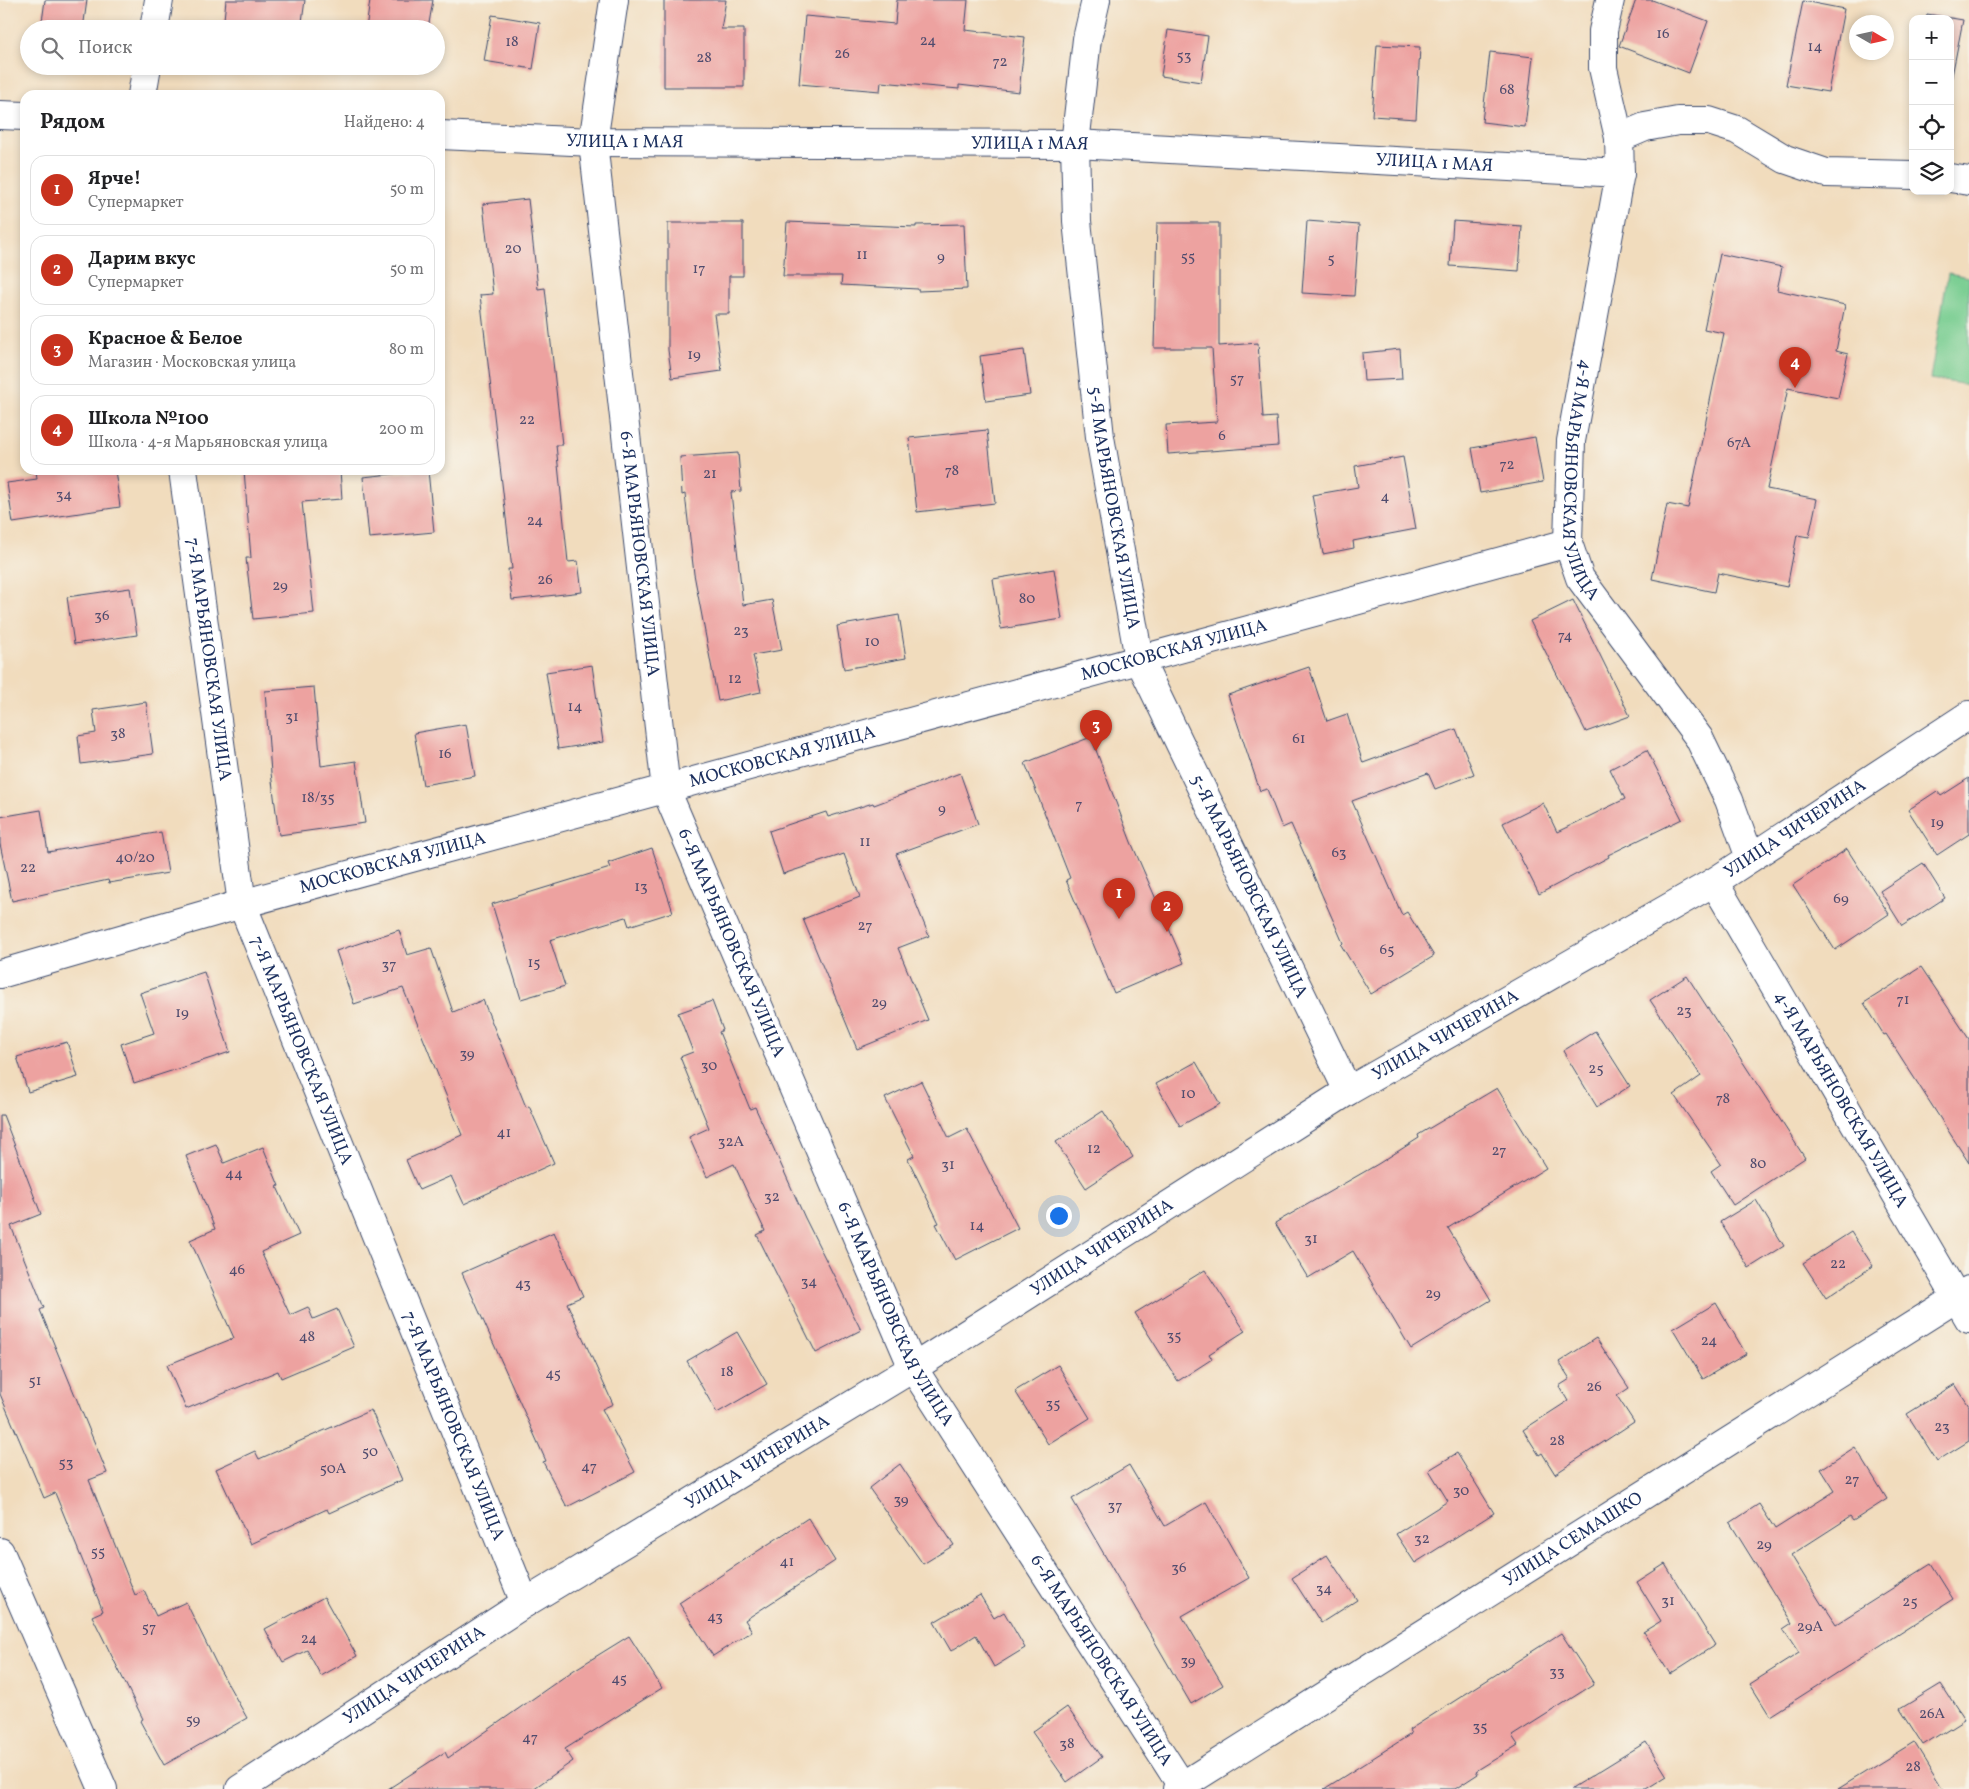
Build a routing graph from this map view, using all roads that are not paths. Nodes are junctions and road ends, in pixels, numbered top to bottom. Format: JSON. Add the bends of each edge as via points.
{"nodes":[{"id":1,"x":159,"y":0,"type":"edge"},
{"id":2,"x":614,"y":0,"type":"edge"},
{"id":3,"x":1096,"y":0,"type":"edge"},
{"id":4,"x":1610,"y":0,"type":"edge"},
{"id":5,"x":156,"y":20,"type":"edge"},
{"id":6,"x":145,"y":75,"type":"edge"},
{"id":7,"x":143,"y":90,"type":"edge"},
{"id":8,"x":0,"y":115,"type":"edge"},
{"id":9,"x":20,"y":116,"type":"edge"},
{"id":10,"x":445,"y":136,"type":"edge"},
{"id":11,"x":1619,"y":138,"type":"junction"},
{"id":12,"x":593,"y":142,"type":"junction"},
{"id":13,"x":1075,"y":144,"type":"junction"},
{"id":14,"x":1620,"y":173,"type":"junction"},
{"id":15,"x":1909,"y":175,"type":"edge"},
{"id":16,"x":1954,"y":179,"type":"edge"},
{"id":17,"x":1969,"y":181,"type":"edge"},
{"id":18,"x":185,"y":475,"type":"edge"},
{"id":19,"x":1568,"y":543,"type":"junction"},
{"id":20,"x":1139,"y":659,"type":"junction"},
{"id":21,"x":1969,"y":715,"type":"edge"},
{"id":22,"x":666,"y":790,"type":"junction"},
{"id":23,"x":1750,"y":858,"type":"junction"},
{"id":24,"x":1714,"y":882,"type":"junction"},
{"id":25,"x":242,"y":904,"type":"junction"},
{"id":26,"x":0,"y":974,"type":"edge"},
{"id":27,"x":1348,"y":1091,"type":"junction"},
{"id":28,"x":1964,"y":1302,"type":"edge"},
{"id":29,"x":913,"y":1368,"type":"junction"},
{"id":30,"x":0,"y":1552,"type":"edge"},
{"id":31,"x":525,"y":1603,"type":"junction"},
{"id":32,"x":1181,"y":1788,"type":"edge"},
{"id":33,"x":103,"y":1789,"type":"edge"},
{"id":34,"x":240,"y":1789,"type":"edge"}],
"edges":[{"from":1,"to":5,"type":"street"},
{"from":2,"to":12,"type":"street","name":"6-Я МАРЬЯНОВСКАЯ УЛИЦА"},
{"from":3,"to":13,"type":"street","name":"5-Я МАРЬЯНОВСКАЯ УЛИЦА","via":[[1087,39]]},
{"from":4,"to":11,"type":"street","name":"4-Я МАРЬЯНОВСКАЯ УЛИЦА","via":[[1603,31],[1603,68]]},
{"from":6,"to":7,"type":"street"},
{"from":8,"to":9,"type":"street"},
{"from":10,"to":12,"type":"street","name":"УЛИЦА 1 МАЯ"},
{"from":11,"to":14,"type":"street","name":"4-Я МАРЬЯНОВСКАЯ УЛИЦА"},
{"from":11,"to":15,"type":"street","via":[[1644,128],[1678,121],[1709,121],[1737,130],[1785,159],[1826,173]]},
{"from":12,"to":13,"type":"street","name":"УЛИЦА 1 МАЯ"},
{"from":12,"to":22,"type":"street","name":"6-Я МАРЬЯНОВСКАЯ УЛИЦА"},
{"from":13,"to":14,"type":"street","name":"УЛИЦА 1 МАЯ"},
{"from":13,"to":20,"type":"street","name":"5-Я МАРЬЯНОВСКАЯ УЛИЦА","via":[[1077,221],[1100,437]]},
{"from":14,"to":19,"type":"street","name":"4-Я МАРЬЯНОВСКАЯ УЛИЦА","via":[[1571,442]]},
{"from":16,"to":17,"type":"street"},
{"from":18,"to":25,"type":"street","name":"7-Я МАРЬЯНОВСКАЯ УЛИЦА"},
{"from":19,"to":20,"type":"street","name":"МОСКОВСКАЯ УЛИЦА"},
{"from":19,"to":23,"type":"street","name":"4-Я МАРЬЯНОВСКАЯ УЛИЦА","via":[[1580,578],[1699,738],[1729,800]]},
{"from":20,"to":22,"type":"street","name":"МОСКОВСКАЯ УЛИЦА"},
{"from":20,"to":27,"type":"street","name":"5-Я МАРЬЯНОВСКАЯ УЛИЦА"},
{"from":21,"to":23,"type":"street","name":"УЛИЦА ЧИЧЕРИНА"},
{"from":22,"to":25,"type":"street","name":"МОСКОВСКАЯ УЛИЦА"},
{"from":22,"to":29,"type":"street","name":"6-Я МАРЬЯНОВСКАЯ УЛИЦА"},
{"from":23,"to":24,"type":"street","name":"УЛИЦА ЧИЧЕРИНА"},
{"from":24,"to":27,"type":"street","name":"УЛИЦА ЧИЧЕРИНА"},
{"from":24,"to":28,"type":"street","name":"4-Я МАРЬЯНОВСКАЯ УЛИЦА"},
{"from":25,"to":26,"type":"street","name":"МОСКОВСКАЯ УЛИЦА"},
{"from":25,"to":31,"type":"street","name":"7-Я МАРЬЯНОВСКАЯ УЛИЦА"},
{"from":27,"to":29,"type":"street","name":"УЛИЦА ЧИЧЕРИНА"},
{"from":28,"to":32,"type":"street","name":"УЛИЦА СЕМАШКО"},
{"from":29,"to":31,"type":"street","name":"УЛИЦА ЧИЧЕРИНА"},
{"from":29,"to":32,"type":"street","name":"6-Я МАРЬЯНОВСКАЯ УЛИЦА"},
{"from":30,"to":33,"type":"street"},
{"from":31,"to":34,"type":"street","name":"УЛИЦА ЧИЧЕРИНА"}]}
